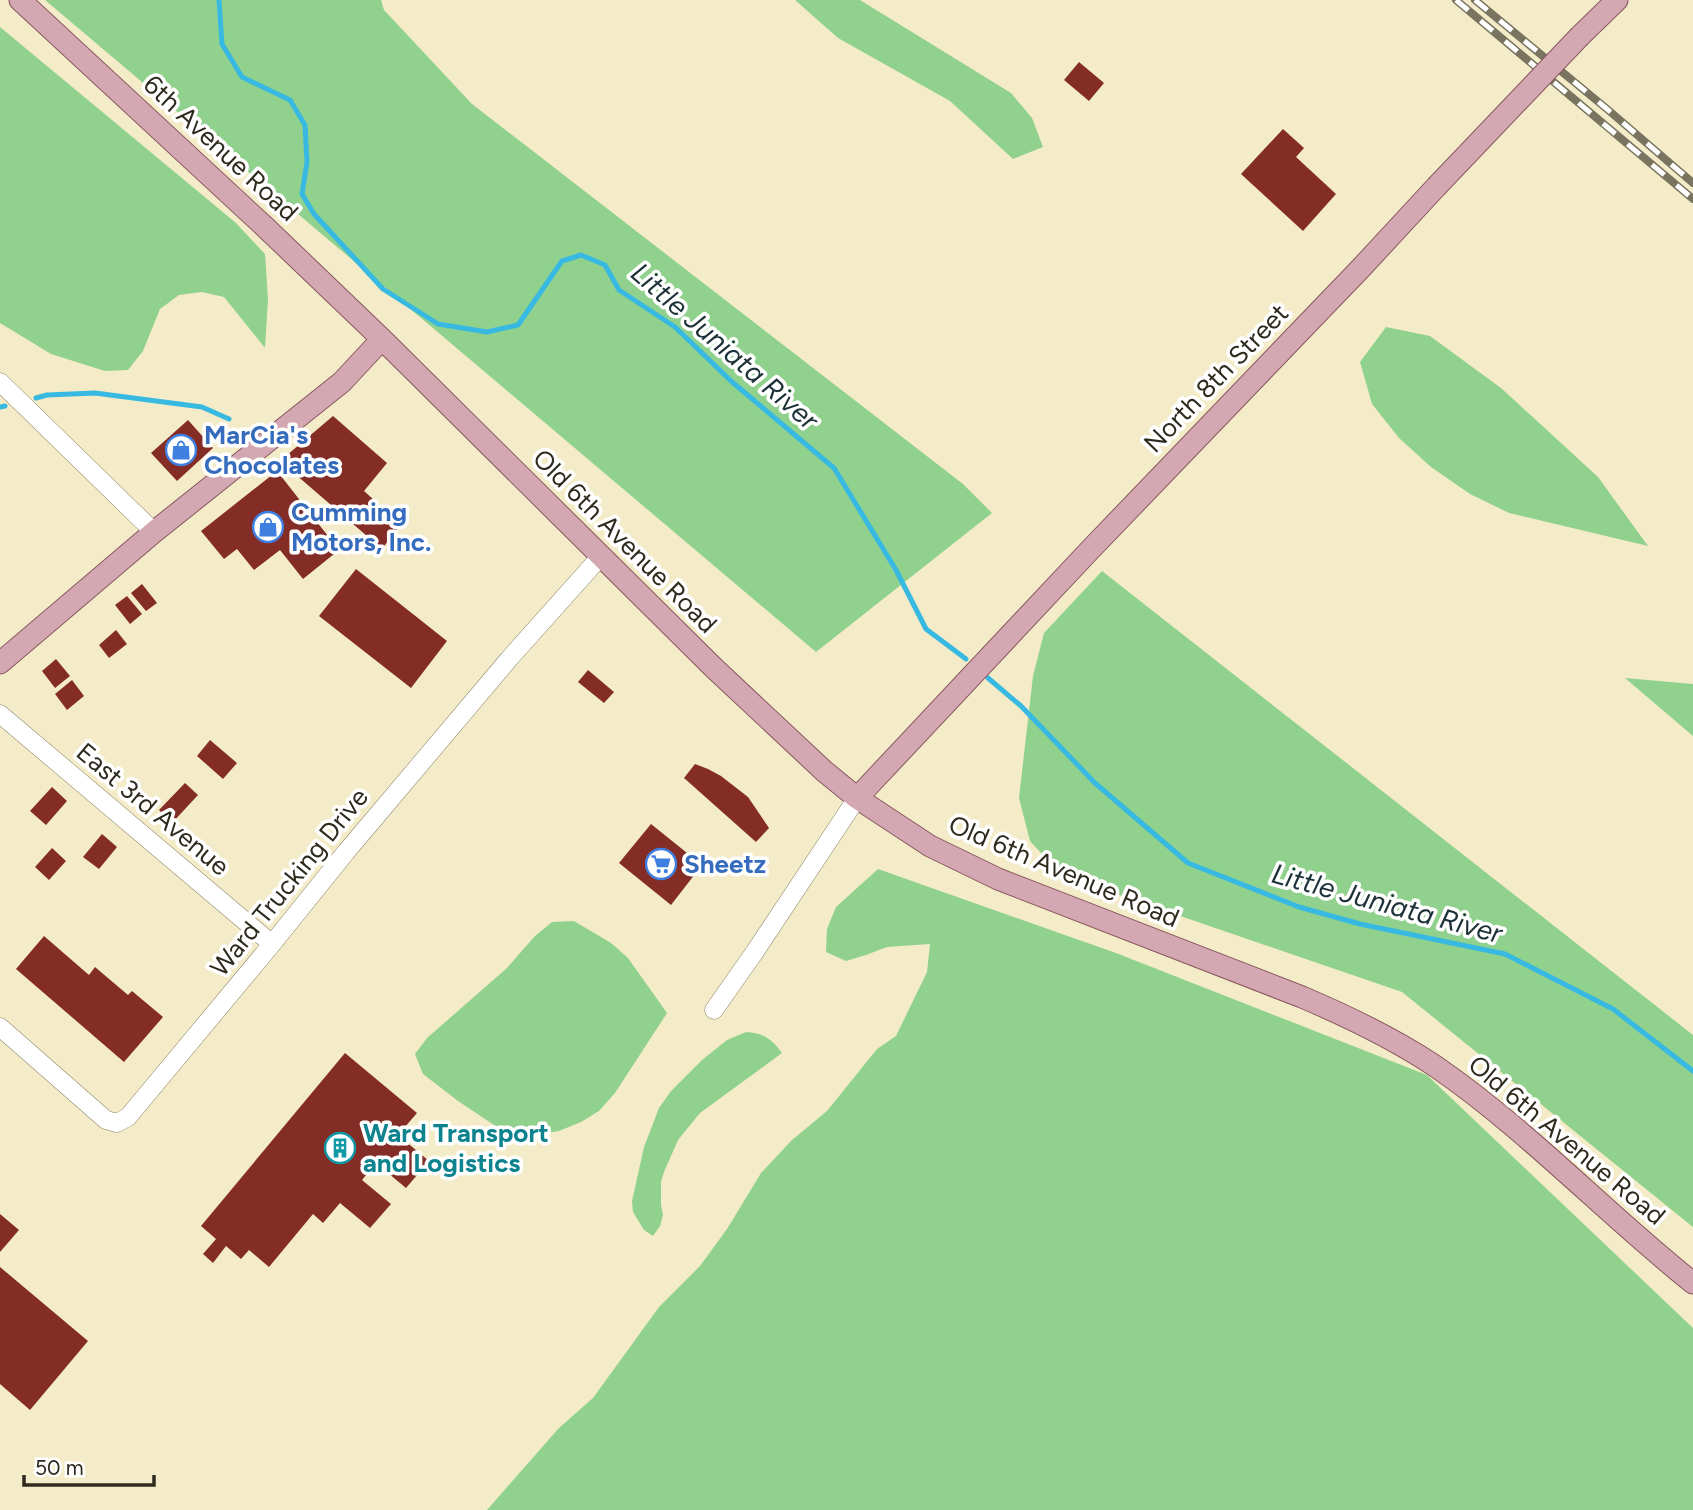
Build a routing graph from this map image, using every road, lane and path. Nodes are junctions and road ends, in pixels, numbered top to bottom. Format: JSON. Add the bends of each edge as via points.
{"nodes":[{"id":1,"x":20,"y":0,"type":"edge"},
{"id":2,"x":1617,"y":0,"type":"edge"},
{"id":3,"x":382,"y":340,"type":"junction"},
{"id":4,"x":0,"y":382,"type":"edge"},
{"id":5,"x":154,"y":532,"type":"junction"},
{"id":6,"x":601,"y":556,"type":"junction"},
{"id":7,"x":0,"y":663,"type":"edge"},
{"id":8,"x":0,"y":714,"type":"edge"},
{"id":9,"x":857,"y":797,"type":"junction"},
{"id":10,"x":272,"y":944,"type":"junction"},
{"id":11,"x":714,"y":1010,"type":"dead end"},
{"id":12,"x":0,"y":1027,"type":"edge"},
{"id":13,"x":1693,"y":1283,"type":"edge"}],
"edges":[{"from":1,"to":3,"type":"main road","name":"6th Avenue Road"},
{"from":2,"to":9,"type":"main road","name":"North 8th Street","bridge":true},
{"from":3,"to":5,"type":"main road","via":[[342,382]]},
{"from":3,"to":6,"type":"main road","name":"Old 6th Avenue Road"},
{"from":4,"to":5,"type":"street"},
{"from":5,"to":7,"type":"main road"},
{"from":6,"to":9,"type":"main road","name":"Old 6th Avenue Road","via":[[824,771]]},
{"from":6,"to":10,"type":"street","name":"Ward Trucking Drive","via":[[433,748]]},
{"from":8,"to":10,"type":"street","name":"East 3rd Avenue"},
{"from":9,"to":11,"type":"street"},
{"from":9,"to":13,"type":"main road","name":"Old 6th Avenue Road","via":[[930,846],[998,879],[1302,997],[1393,1040],[1479,1099]]},
{"from":10,"to":12,"type":"street","name":"Ward Trucking Drive","via":[[137,1108],[117,1123],[92,1109]]}]}
